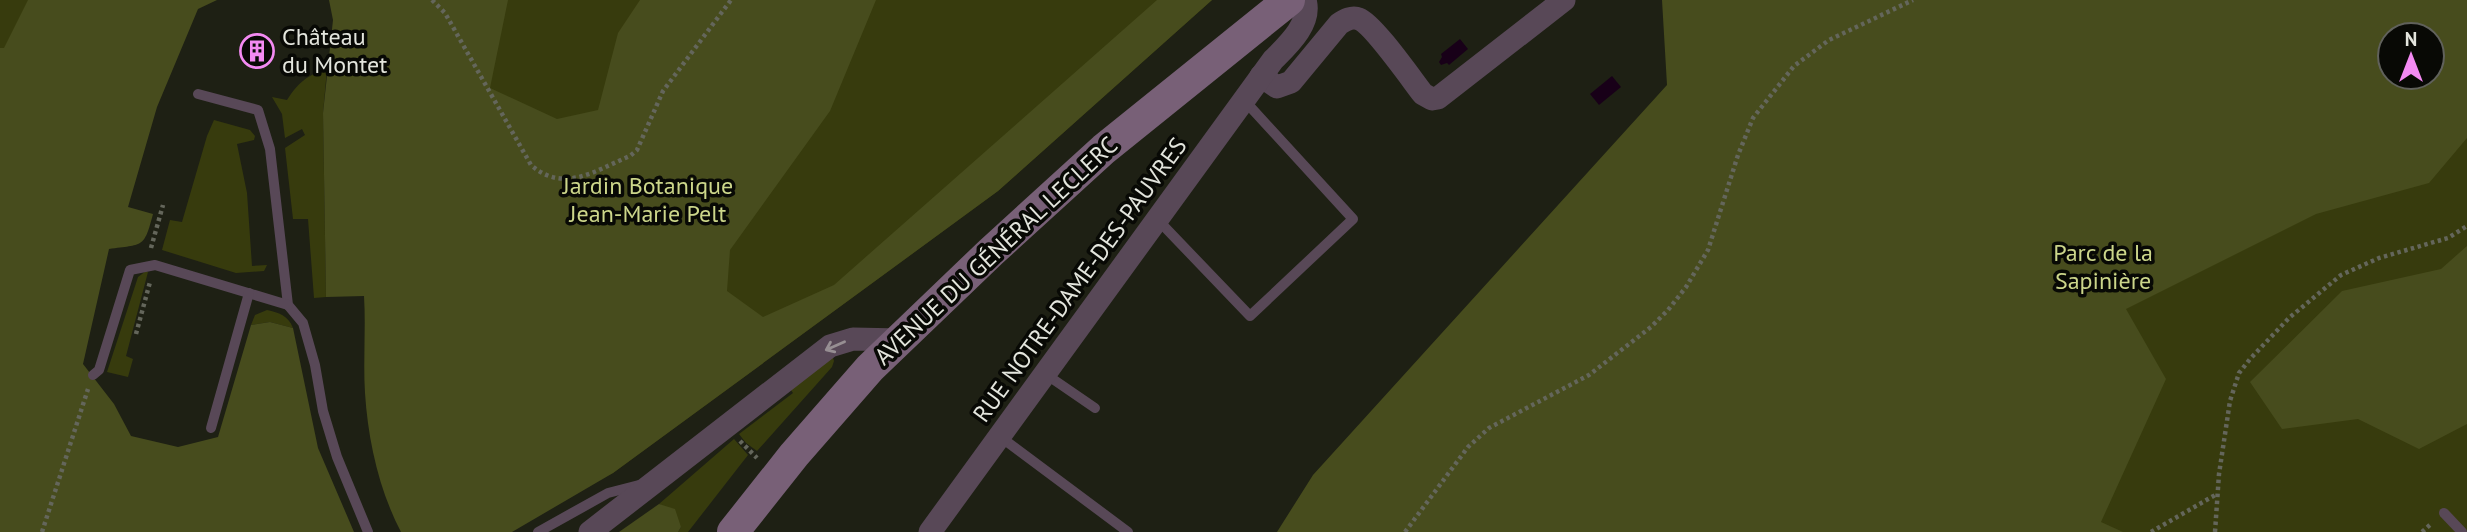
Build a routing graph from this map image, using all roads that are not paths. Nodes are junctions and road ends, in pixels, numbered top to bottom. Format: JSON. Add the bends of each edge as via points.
{"nodes":[{"id":1,"x":1304,"y":0,"type":"edge"},
{"id":2,"x":1564,"y":0,"type":"edge"},
{"id":3,"x":1282,"y":6,"type":"edge"},
{"id":4,"x":1267,"y":68,"type":"junction"},
{"id":5,"x":198,"y":94,"type":"dead end"},
{"id":6,"x":1244,"y":100,"type":"junction"},
{"id":7,"x":1157,"y":219,"type":"junction"},
{"id":8,"x":249,"y":293,"type":"junction"},
{"id":9,"x":288,"y":306,"type":"junction"},
{"id":10,"x":901,"y":340,"type":"junction"},
{"id":11,"x":1044,"y":373,"type":"junction"},
{"id":12,"x":93,"y":374,"type":"road end"},
{"id":13,"x":1095,"y":408,"type":"dead end"},
{"id":14,"x":211,"y":428,"type":"dead end"},
{"id":15,"x":998,"y":435,"type":"junction"},
{"id":16,"x":657,"y":481,"type":"junction"},
{"id":17,"x":2444,"y":513,"type":"dead end"},
{"id":18,"x":368,"y":532,"type":"edge"},
{"id":19,"x":538,"y":532,"type":"edge"},
{"id":20,"x":590,"y":532,"type":"edge"},
{"id":21,"x":733,"y":532,"type":"edge"},
{"id":22,"x":930,"y":532,"type":"edge"},
{"id":23,"x":1128,"y":532,"type":"edge"},
{"id":24,"x":2462,"y":532,"type":"edge"}],
"edges":[{"from":1,"to":4,"type":"street","name":"RUE NOTRE-DAME-DES-PAUVRES","via":[[1306,14],[1301,24]]},
{"from":2,"to":4,"type":"street","via":[[1438,98],[1423,94],[1372,30],[1356,18],[1339,24],[1291,82],[1278,87]]},
{"from":3,"to":4,"type":"street"},
{"from":3,"to":10,"type":"main road","name":"AVENUE DU GÉNÉRAL LECLERC","via":[[1104,149]]},
{"from":4,"to":6,"type":"street","name":"RUE NOTRE-DAME-DES-PAUVRES"},
{"from":5,"to":9,"type":"lane","via":[[258,110],[270,149]]},
{"from":6,"to":7,"type":"street","name":"RUE NOTRE-DAME-DES-PAUVRES"},
{"from":6,"to":7,"type":"lane","via":[[1353,219],[1250,316]]},
{"from":7,"to":11,"type":"street","name":"RUE NOTRE-DAME-DES-PAUVRES"},
{"from":8,"to":9,"type":"lane"},
{"from":8,"to":12,"type":"lane","via":[[155,265],[130,270],[99,370]]},
{"from":8,"to":14,"type":"lane"},
{"from":9,"to":18,"type":"lane","via":[[303,323],[337,457]]},
{"from":10,"to":16,"type":"street","one_way":true,"via":[[853,339],[830,346]]},
{"from":10,"to":21,"type":"main road","name":"AVENUE DU GÉNÉRAL LECLERC","via":[[870,368]]},
{"from":11,"to":13,"type":"lane"},
{"from":11,"to":15,"type":"street","name":"RUE NOTRE-DAME-DES-PAUVRES"},
{"from":15,"to":22,"type":"street","name":"RUE NOTRE-DAME-DES-PAUVRES"},
{"from":15,"to":23,"type":"lane"},
{"from":16,"to":19,"type":"lane","via":[[608,493]]},
{"from":16,"to":20,"type":"street"},
{"from":17,"to":24,"type":"lane"}]}
